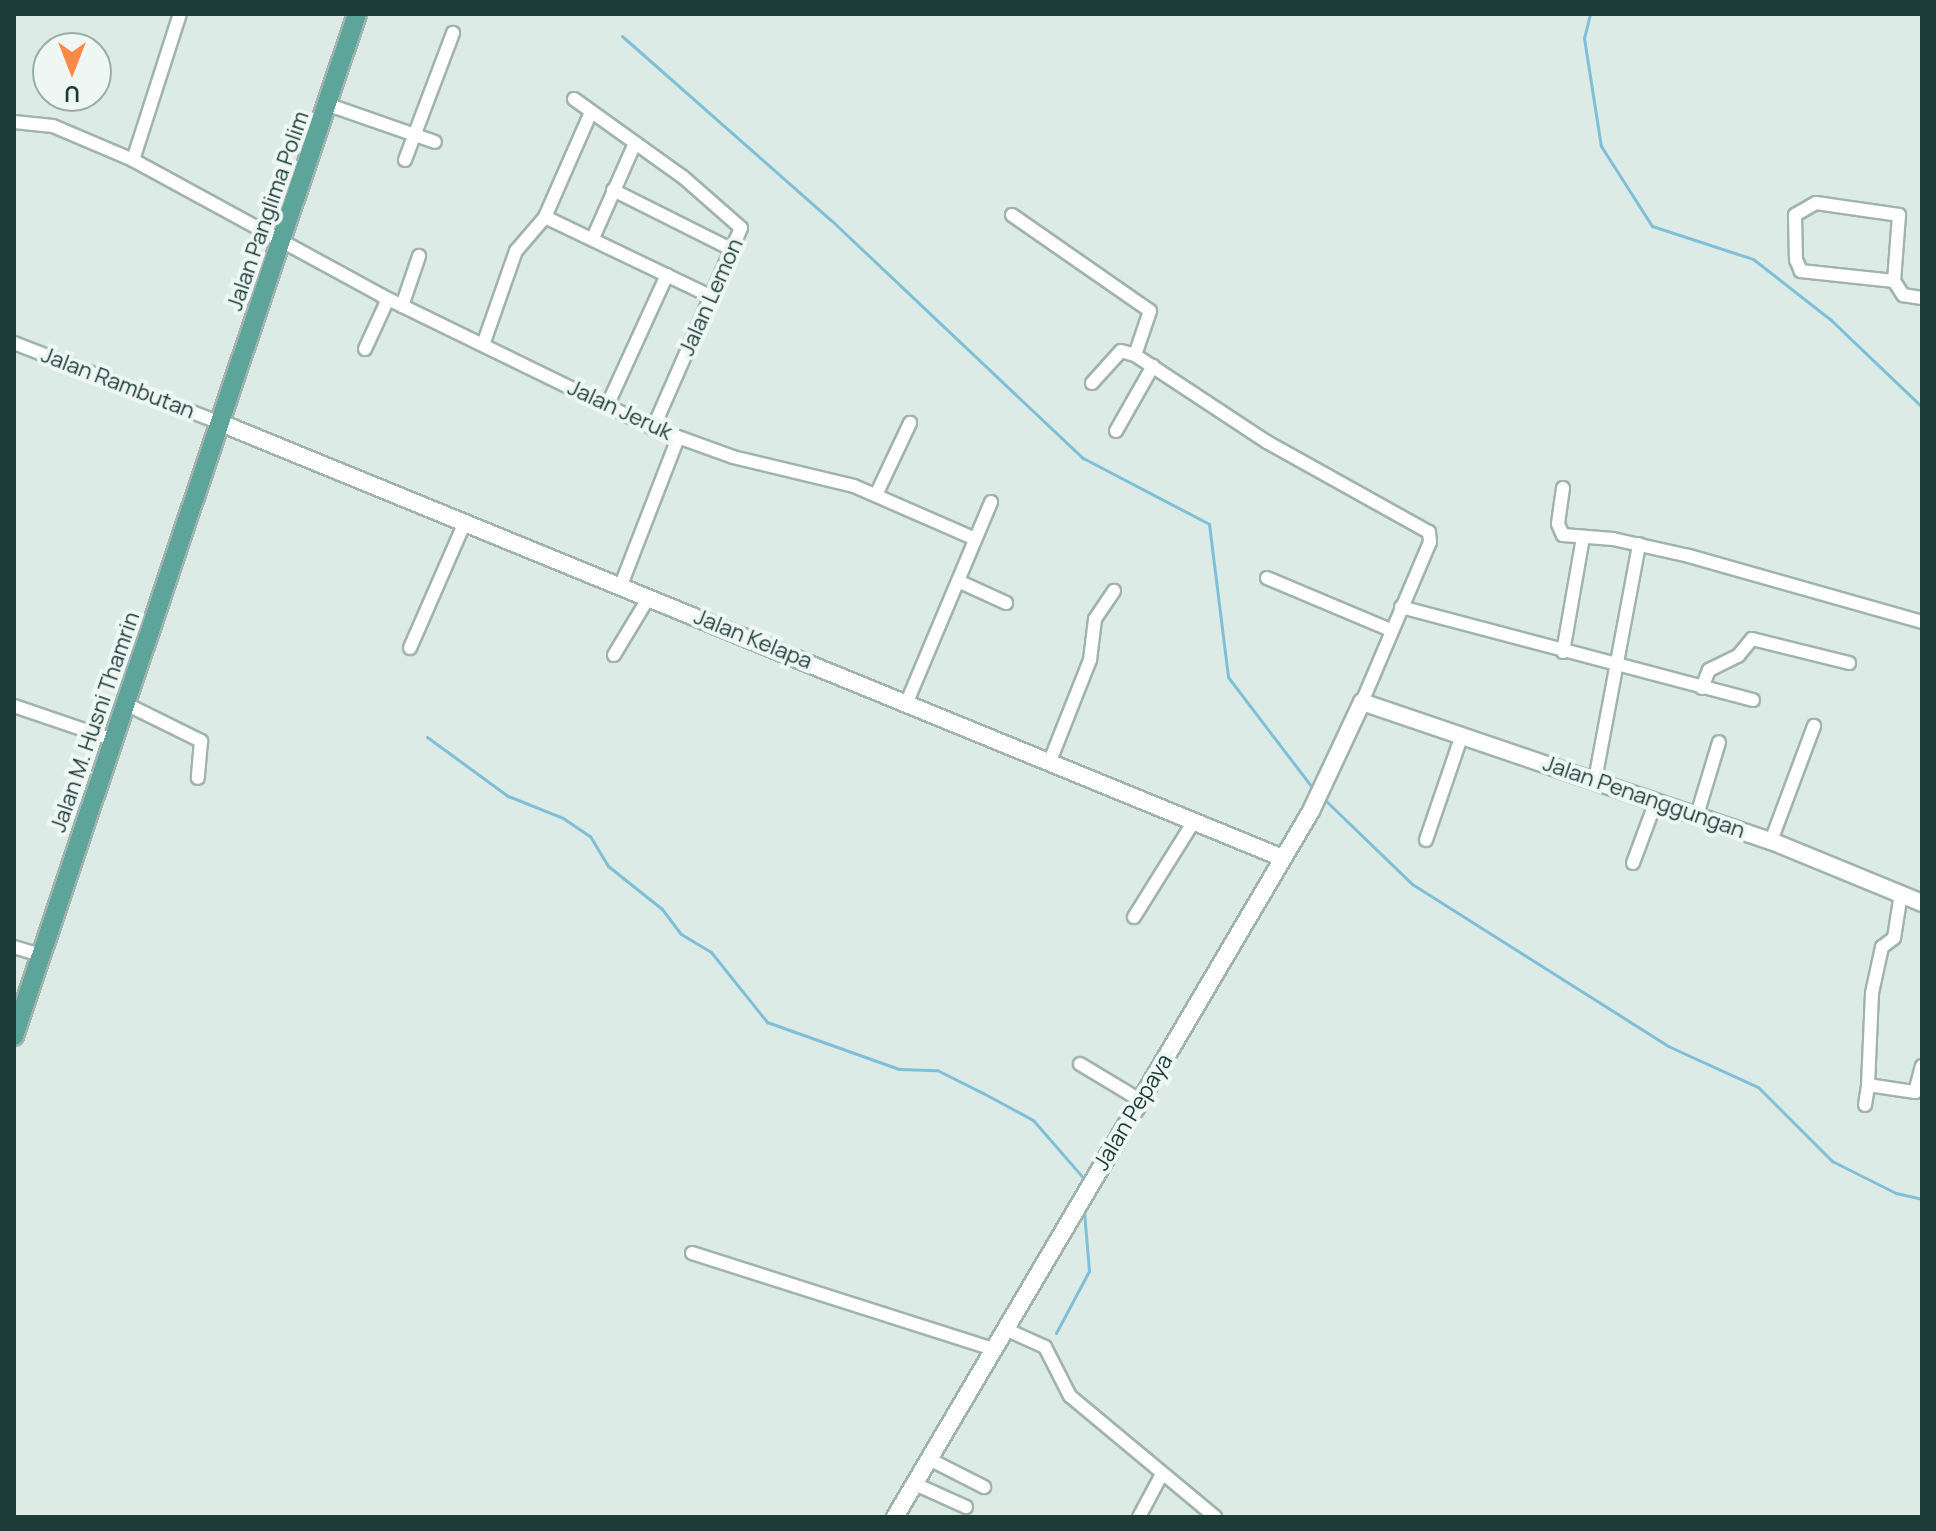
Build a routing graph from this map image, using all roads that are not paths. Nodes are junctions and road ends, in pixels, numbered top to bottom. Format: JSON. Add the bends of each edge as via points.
{"nodes":[{"id":1,"x":180,"y":14,"type":"edge"},
{"id":2,"x":357,"y":14,"type":"edge"},
{"id":3,"x":453,"y":33,"type":"dead end"},
{"id":4,"x":574,"y":99,"type":"dead end"},
{"id":5,"x":329,"y":105,"type":"junction"},
{"id":6,"x":591,"y":112,"type":"junction"},
{"id":7,"x":19,"y":122,"type":"edge"},
{"id":8,"x":416,"y":135,"type":"junction"},
{"id":9,"x":435,"y":142,"type":"dead end"},
{"id":10,"x":635,"y":143,"type":"junction"},
{"id":11,"x":133,"y":160,"type":"junction"},
{"id":12,"x":405,"y":160,"type":"dead end"},
{"id":13,"x":613,"y":190,"type":"junction"},
{"id":14,"x":1012,"y":215,"type":"dead end"},
{"id":15,"x":545,"y":217,"type":"junction"},
{"id":16,"x":593,"y":238,"type":"junction"},
{"id":17,"x":283,"y":242,"type":"junction"},
{"id":18,"x":733,"y":250,"type":"junction"},
{"id":19,"x":419,"y":256,"type":"dead end"},
{"id":20,"x":667,"y":275,"type":"junction"},
{"id":21,"x":1894,"y":281,"type":"junction"},
{"id":22,"x":712,"y":297,"type":"junction"},
{"id":23,"x":1922,"y":298,"type":"edge"},
{"id":24,"x":388,"y":299,"type":"junction"},
{"id":25,"x":402,"y":306,"type":"junction"},
{"id":26,"x":14,"y":343,"type":"edge"},
{"id":27,"x":483,"y":345,"type":"junction"},
{"id":28,"x":365,"y":349,"type":"dead end"},
{"id":29,"x":1135,"y":355,"type":"junction"},
{"id":30,"x":1153,"y":366,"type":"junction"},
{"id":31,"x":1092,"y":383,"type":"dead end"},
{"id":32,"x":607,"y":406,"type":"junction"},
{"id":33,"x":910,"y":423,"type":"dead end"},
{"id":34,"x":223,"y":424,"type":"junction"},
{"id":35,"x":653,"y":428,"type":"junction"},
{"id":36,"x":1116,"y":431,"type":"dead end"},
{"id":37,"x":678,"y":438,"type":"junction"},
{"id":38,"x":1563,"y":488,"type":"dead end"},
{"id":39,"x":876,"y":495,"type":"junction"},
{"id":40,"x":991,"y":502,"type":"dead end"},
{"id":41,"x":465,"y":522,"type":"junction"},
{"id":42,"x":1583,"y":537,"type":"junction"},
{"id":43,"x":973,"y":538,"type":"junction"},
{"id":44,"x":1639,"y":544,"type":"junction"},
{"id":45,"x":1267,"y":578,"type":"dead end"},
{"id":46,"x":958,"y":581,"type":"junction"},
{"id":47,"x":621,"y":585,"type":"junction"},
{"id":48,"x":1114,"y":591,"type":"dead end"},
{"id":49,"x":649,"y":597,"type":"junction"},
{"id":50,"x":1006,"y":603,"type":"dead end"},
{"id":51,"x":1401,"y":607,"type":"junction"},
{"id":52,"x":1922,"y":622,"type":"edge"},
{"id":53,"x":1391,"y":630,"type":"junction"},
{"id":54,"x":410,"y":648,"type":"dead end"},
{"id":55,"x":1563,"y":652,"type":"junction"},
{"id":56,"x":614,"y":655,"type":"dead end"},
{"id":57,"x":1849,"y":663,"type":"dead end"},
{"id":58,"x":1618,"y":668,"type":"junction"},
{"id":59,"x":1702,"y":688,"type":"junction"},
{"id":60,"x":1753,"y":700,"type":"dead end"},
{"id":61,"x":907,"y":702,"type":"junction"},
{"id":62,"x":1362,"y":702,"type":"junction"},
{"id":63,"x":126,"y":704,"type":"junction"},
{"id":64,"x":14,"y":706,"type":"edge"},
{"id":65,"x":1814,"y":726,"type":"dead end"},
{"id":66,"x":1462,"y":735,"type":"junction"},
{"id":67,"x":114,"y":740,"type":"junction"},
{"id":68,"x":1719,"y":742,"type":"dead end"},
{"id":69,"x":1050,"y":761,"type":"junction"},
{"id":70,"x":198,"y":778,"type":"dead end"},
{"id":71,"x":1595,"y":780,"type":"junction"},
{"id":72,"x":1656,"y":801,"type":"junction"},
{"id":73,"x":1697,"y":815,"type":"junction"},
{"id":74,"x":1194,"y":821,"type":"junction"},
{"id":75,"x":1426,"y":840,"type":"dead end"},
{"id":76,"x":1771,"y":841,"type":"junction"},
{"id":77,"x":1283,"y":858,"type":"junction"},
{"id":78,"x":1633,"y":863,"type":"dead end"},
{"id":79,"x":1901,"y":894,"type":"junction"},
{"id":80,"x":1922,"y":903,"type":"edge"},
{"id":81,"x":1134,"y":917,"type":"dead end"},
{"id":82,"x":14,"y":947,"type":"edge"},
{"id":83,"x":41,"y":955,"type":"junction"},
{"id":84,"x":14,"y":1036,"type":"edge"},
{"id":85,"x":1080,"y":1064,"type":"dead end"},
{"id":86,"x":1922,"y":1066,"type":"edge"},
{"id":87,"x":1868,"y":1085,"type":"junction"},
{"id":88,"x":1140,"y":1100,"type":"junction"},
{"id":89,"x":1865,"y":1105,"type":"dead end"},
{"id":90,"x":692,"y":1253,"type":"dead end"},
{"id":91,"x":1005,"y":1329,"type":"junction"},
{"id":92,"x":993,"y":1349,"type":"junction"},
{"id":93,"x":929,"y":1459,"type":"junction"},
{"id":94,"x":1162,"y":1474,"type":"junction"},
{"id":95,"x":915,"y":1484,"type":"junction"},
{"id":96,"x":984,"y":1487,"type":"dead end"},
{"id":97,"x":966,"y":1507,"type":"dead end"},
{"id":98,"x":895,"y":1517,"type":"edge"},
{"id":99,"x":1139,"y":1517,"type":"edge"},
{"id":100,"x":1215,"y":1517,"type":"edge"}],
"edges":[{"from":1,"to":11,"type":"street"},
{"from":2,"to":5,"type":"main road","name":"Jalan Panglima Polim"},
{"from":3,"to":8,"type":"street"},
{"from":4,"to":6,"type":"street","name":"Jalan Lemon"},
{"from":5,"to":8,"type":"street"},
{"from":5,"to":17,"type":"main road","name":"Jalan Panglima Polim"},
{"from":6,"to":10,"type":"street","name":"Jalan Lemon"},
{"from":6,"to":15,"type":"street"},
{"from":7,"to":11,"type":"street","name":"Jalan Jeruk","via":[[53,126]]},
{"from":8,"to":9,"type":"street"},
{"from":8,"to":12,"type":"street"},
{"from":10,"to":13,"type":"street"},
{"from":10,"to":18,"type":"street","name":"Jalan Lemon","via":[[738,223]]},
{"from":11,"to":17,"type":"street","name":"Jalan Jeruk"},
{"from":13,"to":16,"type":"street"},
{"from":13,"to":18,"type":"street"},
{"from":14,"to":29,"type":"street","via":[[1148,308],[1150,319]]},
{"from":15,"to":16,"type":"street"},
{"from":15,"to":27,"type":"street","via":[[516,251]]},
{"from":16,"to":20,"type":"street"},
{"from":17,"to":24,"type":"street","name":"Jalan Jeruk"},
{"from":17,"to":34,"type":"main road","name":"Jalan Panglima Polim"},
{"from":18,"to":22,"type":"street","name":"Jalan Lemon"},
{"from":19,"to":25,"type":"street"},
{"from":20,"to":22,"type":"street"},
{"from":20,"to":32,"type":"street"},
{"from":21,"to":21,"type":"street","via":[[1899,215],[1816,203],[1795,215],[1795,253],[1801,271]]},
{"from":21,"to":23,"type":"street","via":[[1903,295]]},
{"from":22,"to":35,"type":"street","name":"Jalan Lemon"},
{"from":24,"to":25,"type":"street","name":"Jalan Jeruk"},
{"from":24,"to":28,"type":"street"},
{"from":25,"to":27,"type":"street","name":"Jalan Jeruk"},
{"from":26,"to":34,"type":"street","name":"Jalan Rambutan"},
{"from":27,"to":32,"type":"street","name":"Jalan Jeruk"},
{"from":29,"to":30,"type":"street"},
{"from":29,"to":31,"type":"street","via":[[1120,352]]},
{"from":30,"to":36,"type":"street"},
{"from":30,"to":51,"type":"street","via":[[1312,469],[1426,530],[1430,542]]},
{"from":32,"to":35,"type":"street","name":"Jalan Jeruk"},
{"from":33,"to":39,"type":"street"},
{"from":34,"to":41,"type":"street","name":"Jalan Kelapa"},
{"from":34,"to":63,"type":"main road","name":"Jalan M. Husni Thamrin"},
{"from":35,"to":37,"type":"street","name":"Jalan Jeruk"},
{"from":37,"to":39,"type":"street","name":"Jalan Jeruk"},
{"from":37,"to":47,"type":"street"},
{"from":38,"to":42,"type":"street","via":[[1559,530]]},
{"from":39,"to":43,"type":"street","name":"Jalan Jeruk"},
{"from":40,"to":43,"type":"street"},
{"from":41,"to":47,"type":"street","name":"Jalan Kelapa"},
{"from":41,"to":54,"type":"street"},
{"from":42,"to":44,"type":"street"},
{"from":42,"to":55,"type":"street"},
{"from":43,"to":46,"type":"street"},
{"from":44,"to":52,"type":"street"},
{"from":44,"to":58,"type":"street"},
{"from":45,"to":53,"type":"street"},
{"from":46,"to":50,"type":"street"},
{"from":46,"to":61,"type":"street"},
{"from":47,"to":49,"type":"street","name":"Jalan Kelapa"},
{"from":48,"to":69,"type":"street","via":[[1095,619],[1090,660]]},
{"from":49,"to":56,"type":"street"},
{"from":49,"to":61,"type":"street","name":"Jalan Kelapa"},
{"from":51,"to":53,"type":"street"},
{"from":51,"to":55,"type":"street"},
{"from":53,"to":62,"type":"street"},
{"from":55,"to":58,"type":"street"},
{"from":57,"to":59,"type":"street","via":[[1752,639],[1738,656],[1709,670]]},
{"from":58,"to":59,"type":"street"},
{"from":58,"to":71,"type":"street"},
{"from":59,"to":60,"type":"street"},
{"from":61,"to":69,"type":"street","name":"Jalan Kelapa"},
{"from":62,"to":66,"type":"street","name":"Jalan Penanggungan"},
{"from":62,"to":77,"type":"street","name":"Jalan Pepaya","via":[[1321,792]]},
{"from":63,"to":67,"type":"main road","name":"Jalan M. Husni Thamrin"},
{"from":63,"to":70,"type":"street","via":[[199,739],[203,748]]},
{"from":64,"to":67,"type":"street"},
{"from":65,"to":76,"type":"street"},
{"from":66,"to":71,"type":"street","name":"Jalan Penanggungan"},
{"from":66,"to":75,"type":"street"},
{"from":67,"to":83,"type":"main road","name":"Jalan M. Husni Thamrin"},
{"from":68,"to":73,"type":"street"},
{"from":69,"to":74,"type":"street","name":"Jalan Kelapa"},
{"from":71,"to":72,"type":"street","name":"Jalan Penanggungan"},
{"from":72,"to":73,"type":"street","name":"Jalan Penanggungan"},
{"from":72,"to":78,"type":"street"},
{"from":73,"to":76,"type":"street","name":"Jalan Penanggungan"},
{"from":74,"to":77,"type":"street","name":"Jalan Kelapa"},
{"from":74,"to":81,"type":"street"},
{"from":76,"to":79,"type":"street","name":"Jalan Penanggungan"},
{"from":77,"to":88,"type":"street","name":"Jalan Pepaya"},
{"from":79,"to":80,"type":"street","name":"Jalan Penanggungan"},
{"from":79,"to":87,"type":"street","via":[[1894,938],[1882,947],[1872,993]]},
{"from":82,"to":83,"type":"street"},
{"from":83,"to":84,"type":"main road","name":"Jalan M. Husni Thamrin"},
{"from":85,"to":88,"type":"street"},
{"from":86,"to":87,"type":"street","via":[[1915,1092]]},
{"from":87,"to":89,"type":"street"},
{"from":88,"to":91,"type":"street","name":"Jalan Pepaya"},
{"from":90,"to":92,"type":"street"},
{"from":91,"to":92,"type":"street","name":"Jalan Pepaya"},
{"from":91,"to":94,"type":"street","via":[[1045,1347],[1070,1396]]},
{"from":92,"to":93,"type":"street","name":"Jalan Pepaya"},
{"from":93,"to":95,"type":"street","name":"Jalan Pepaya"},
{"from":93,"to":96,"type":"street"},
{"from":94,"to":99,"type":"street"},
{"from":94,"to":100,"type":"street"},
{"from":95,"to":97,"type":"street"},
{"from":95,"to":98,"type":"street","name":"Jalan Pepaya"}]}
